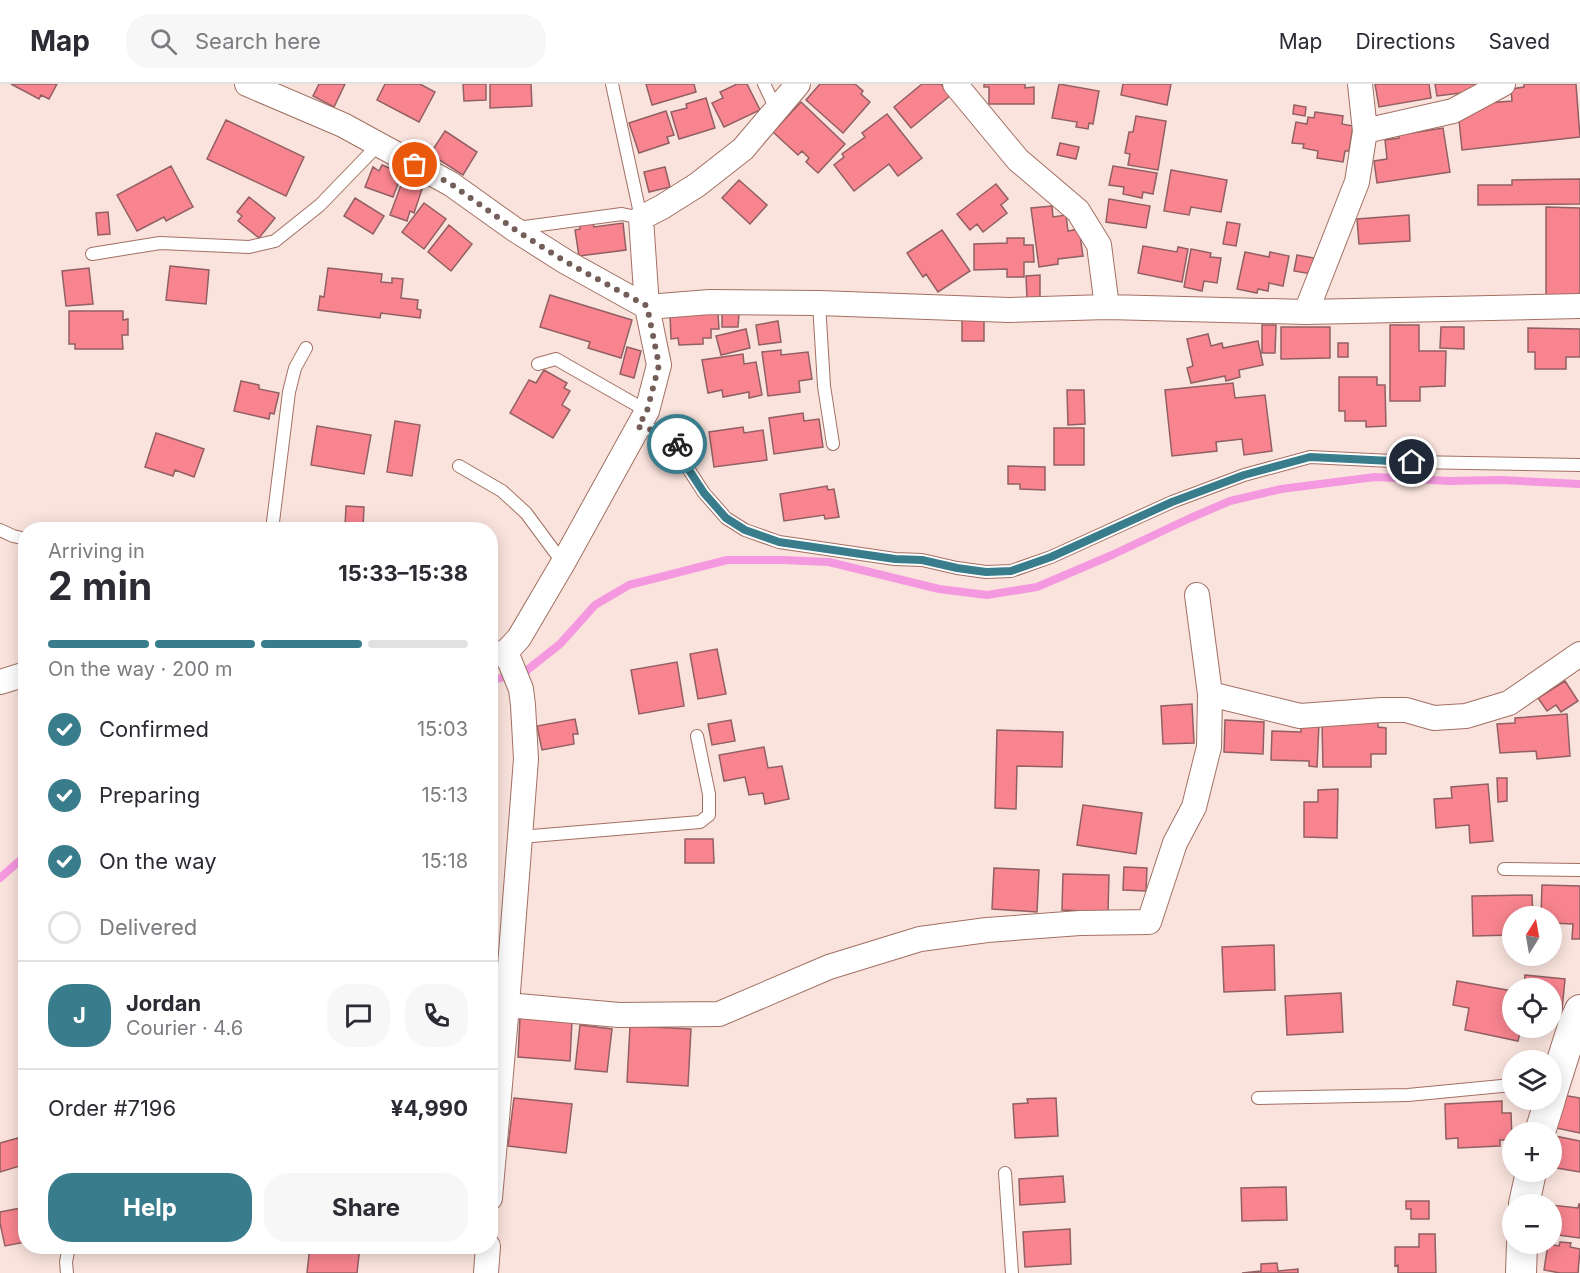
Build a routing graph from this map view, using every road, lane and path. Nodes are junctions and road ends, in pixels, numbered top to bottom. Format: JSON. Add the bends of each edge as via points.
{"nodes":[{"id":1,"x":247,"y":84,"type":"edge"},
{"id":2,"x":612,"y":84,"type":"edge"},
{"id":3,"x":764,"y":84,"type":"edge"},
{"id":4,"x":798,"y":84,"type":"edge"},
{"id":5,"x":955,"y":84,"type":"edge"},
{"id":6,"x":1360,"y":84,"type":"edge"},
{"id":7,"x":1503,"y":84,"type":"edge"},
{"id":8,"x":777,"y":111,"type":"junction"},
{"id":9,"x":1365,"y":131,"type":"junction"},
{"id":10,"x":378,"y":145,"type":"junction"},
{"id":11,"x":641,"y":218,"type":"junction"},
{"id":12,"x":514,"y":229,"type":"junction"},
{"id":13,"x":92,"y":254,"type":"dead end"},
{"id":14,"x":819,"y":303,"type":"junction"},
{"id":15,"x":647,"y":306,"type":"junction"},
{"id":16,"x":1107,"y":306,"type":"junction"},
{"id":17,"x":1580,"y":306,"type":"edge"},
{"id":18,"x":1306,"y":312,"type":"junction"},
{"id":19,"x":306,"y":348,"type":"dead end"},
{"id":20,"x":538,"y":364,"type":"dead end"},
{"id":21,"x":643,"y":419,"type":"junction"},
{"id":22,"x":833,"y":444,"type":"dead end"},
{"id":23,"x":1580,"y":465,"type":"edge"},
{"id":24,"x":459,"y":466,"type":"dead end"},
{"id":25,"x":273,"y":522,"type":"edge"},
{"id":26,"x":0,"y":530,"type":"edge"},
{"id":27,"x":18,"y":537,"type":"edge"},
{"id":28,"x":562,"y":563,"type":"junction"},
{"id":29,"x":1197,"y":595,"type":"dead end"},
{"id":30,"x":1580,"y":654,"type":"edge"},
{"id":31,"x":502,"y":658,"type":"edge"},
{"id":32,"x":18,"y":676,"type":"edge"},
{"id":33,"x":0,"y":682,"type":"edge"},
{"id":34,"x":1210,"y":694,"type":"junction"},
{"id":35,"x":697,"y":736,"type":"dead end"},
{"id":36,"x":520,"y":837,"type":"junction"},
{"id":37,"x":1504,"y":869,"type":"dead end"},
{"id":38,"x":1580,"y":870,"type":"edge"},
{"id":39,"x":503,"y":1005,"type":"junction"},
{"id":40,"x":1580,"y":1010,"type":"edge"},
{"id":41,"x":1562,"y":1059,"type":"edge"},
{"id":42,"x":498,"y":1079,"type":"edge"},
{"id":43,"x":1502,"y":1086,"type":"edge"},
{"id":44,"x":1258,"y":1098,"type":"dead end"},
{"id":45,"x":1005,"y":1173,"type":"dead end"},
{"id":46,"x":68,"y":1254,"type":"edge"},
{"id":47,"x":487,"y":1254,"type":"edge"},
{"id":48,"x":1522,"y":1254,"type":"edge"},
{"id":49,"x":67,"y":1273,"type":"edge"},
{"id":50,"x":486,"y":1273,"type":"edge"},
{"id":51,"x":1012,"y":1273,"type":"edge"},
{"id":52,"x":1521,"y":1273,"type":"edge"}],
"edges":[{"from":1,"to":10,"type":"street","via":[[344,125]]},
{"from":2,"to":11,"type":"lane"},
{"from":3,"to":8,"type":"lane"},
{"from":4,"to":8,"type":"street"},
{"from":5,"to":16,"type":"street","via":[[1018,160],[1078,211],[1098,245]]},
{"from":6,"to":9,"type":"street"},
{"from":7,"to":9,"type":"street","via":[[1453,111]]},
{"from":8,"to":11,"type":"street","via":[[744,149]]},
{"from":9,"to":18,"type":"street","via":[[1358,182]]},
{"from":10,"to":12,"type":"street","via":[[451,184]]},
{"from":10,"to":13,"type":"lane","via":[[320,205],[275,241],[249,247],[160,243]]},
{"from":11,"to":12,"type":"lane","via":[[622,214]]},
{"from":11,"to":15,"type":"street"},
{"from":12,"to":15,"type":"street"},
{"from":14,"to":15,"type":"street"},
{"from":14,"to":16,"type":"street","via":[[1010,309]]},
{"from":14,"to":22,"type":"lane","via":[[824,386]]},
{"from":15,"to":21,"type":"street","via":[[659,365]]},
{"from":16,"to":18,"type":"street"},
{"from":17,"to":18,"type":"street"},
{"from":19,"to":25,"type":"lane","via":[[289,392]]},
{"from":20,"to":21,"type":"lane","via":[[556,359]]},
{"from":21,"to":23,"type":"lane","via":[[676,442],[704,493],[726,518],[745,530],[779,542],[986,572],[1011,571],[1051,557],[1172,502],[1244,475],[1310,457]]},
{"from":21,"to":28,"type":"street"},
{"from":24,"to":28,"type":"lane","via":[[502,491],[526,513]]},
{"from":26,"to":27,"type":"lane"},
{"from":28,"to":31,"type":"street","via":[[519,638]]},
{"from":29,"to":34,"type":"street"},
{"from":30,"to":34,"type":"street","via":[[1509,703],[1466,716],[1434,718],[1407,710],[1382,710],[1300,716]]},
{"from":31,"to":36,"type":"street","via":[[521,689],[524,705],[526,759]]},
{"from":32,"to":33,"type":"street"},
{"from":34,"to":39,"type":"street","via":[[1209,747],[1194,807],[1174,843],[1149,922],[1080,923],[920,939],[829,967],[719,1014],[619,1015]]},
{"from":35,"to":36,"type":"lane","via":[[709,794],[709,815],[700,822]]},
{"from":36,"to":39,"type":"street"},
{"from":37,"to":38,"type":"lane"},
{"from":39,"to":42,"type":"street"},
{"from":40,"to":41,"type":"street"},
{"from":43,"to":44,"type":"lane","via":[[1408,1095]]},
{"from":45,"to":51,"type":"lane"},
{"from":46,"to":49,"type":"lane"},
{"from":47,"to":50,"type":"street"},
{"from":48,"to":52,"type":"street"}]}
